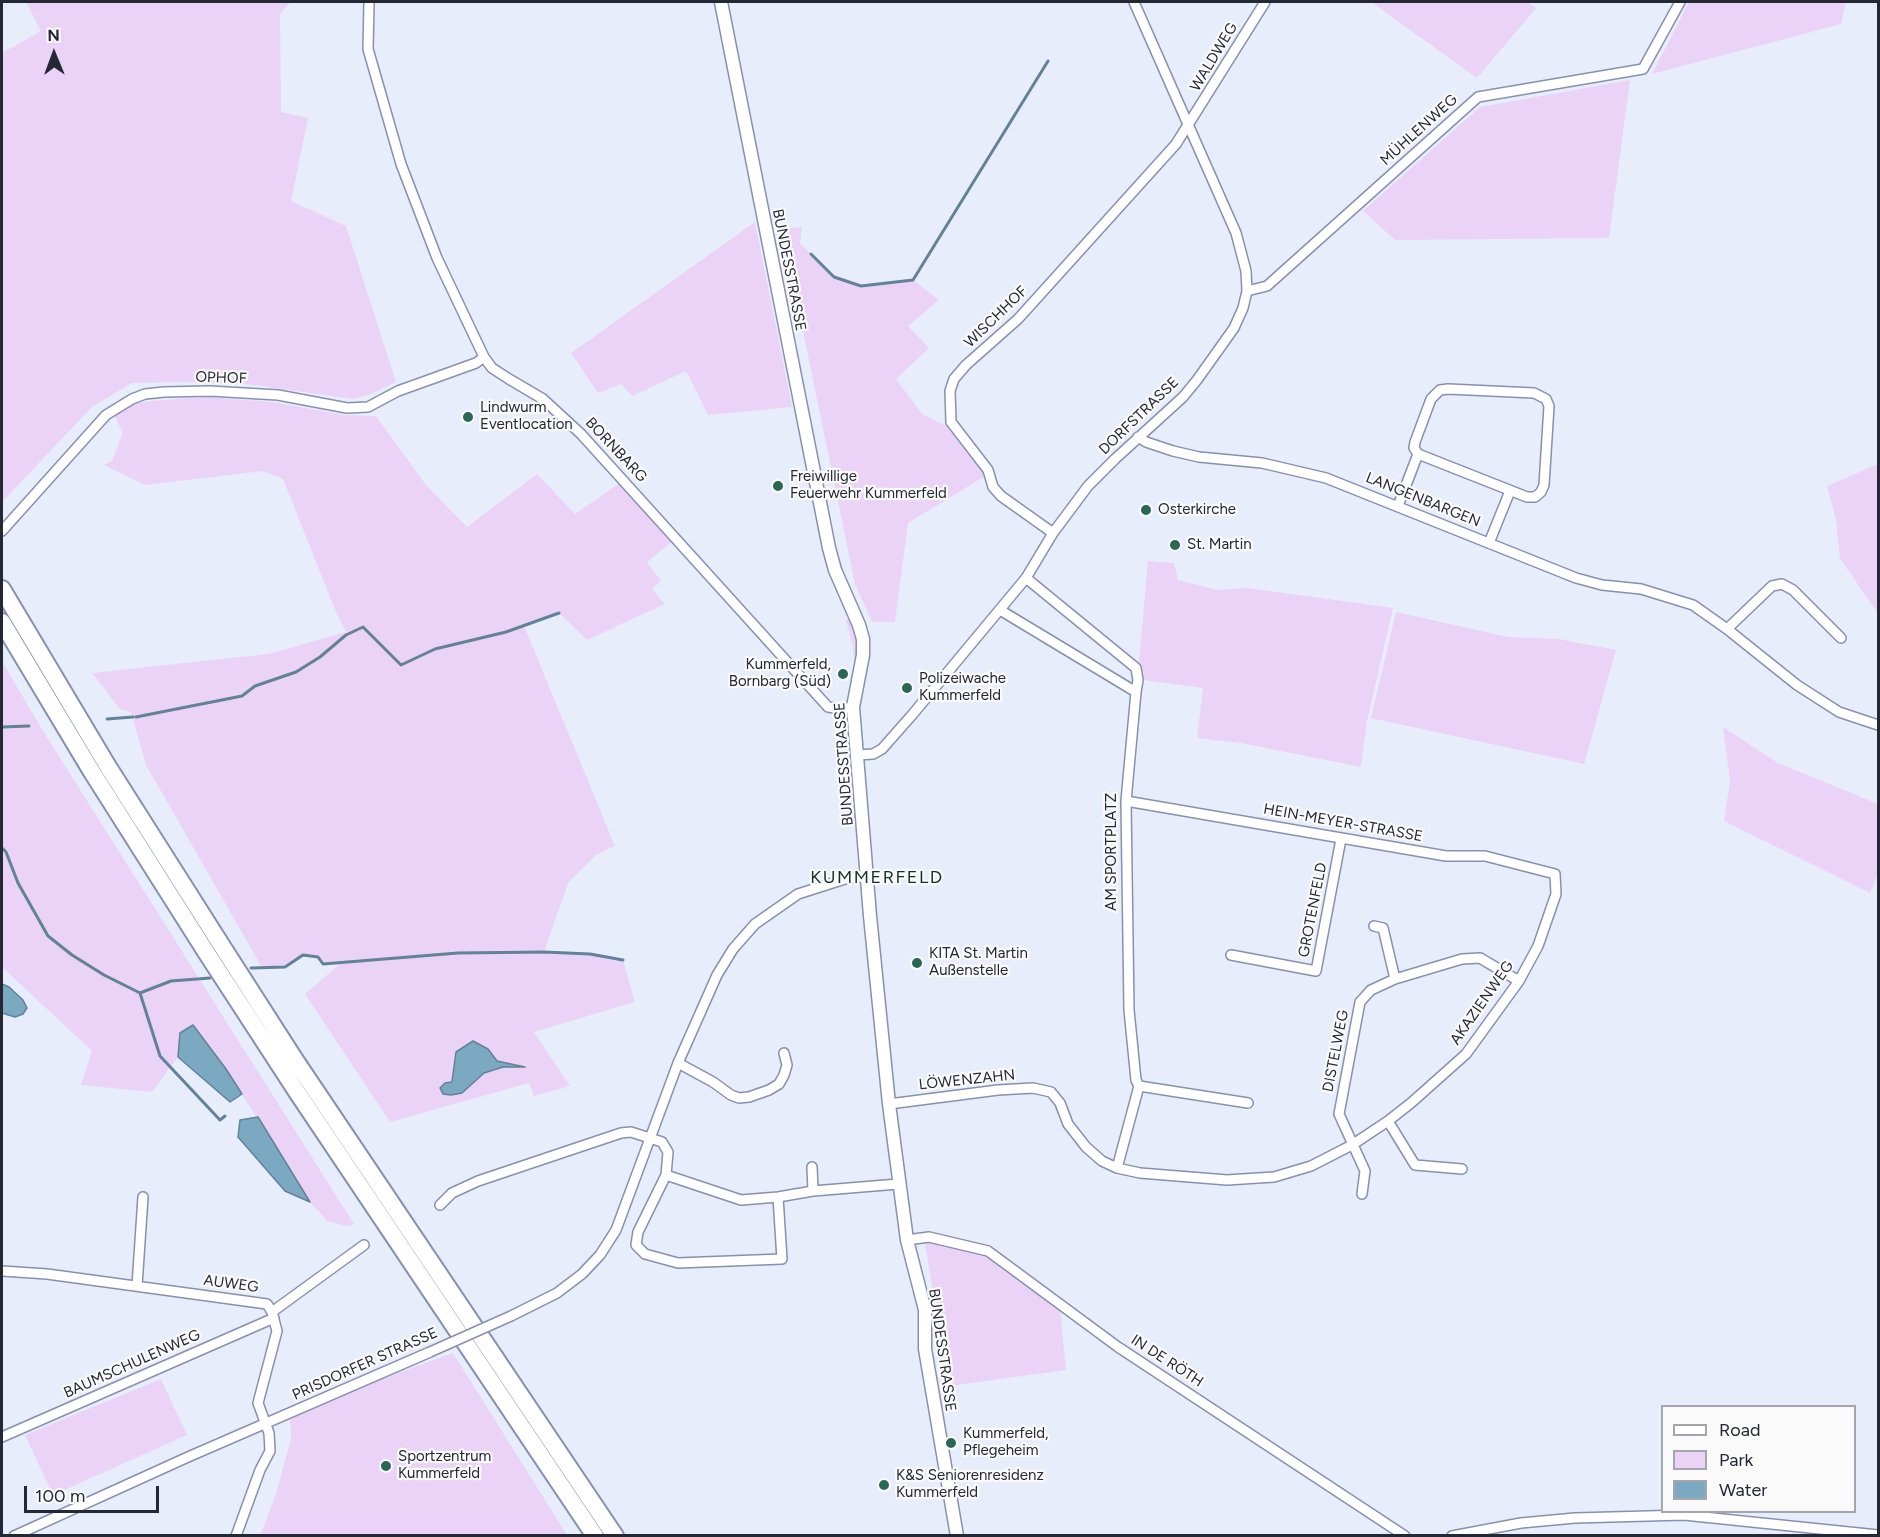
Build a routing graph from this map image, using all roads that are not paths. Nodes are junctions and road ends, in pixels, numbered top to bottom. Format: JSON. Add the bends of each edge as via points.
{"nodes":[{"id":1,"x":369,"y":2,"type":"edge"},
{"id":2,"x":721,"y":2,"type":"edge"},
{"id":3,"x":1134,"y":2,"type":"edge"},
{"id":4,"x":1265,"y":2,"type":"edge"},
{"id":5,"x":1680,"y":2,"type":"edge"},
{"id":6,"x":1188,"y":127,"type":"junction"},
{"id":7,"x":1247,"y":291,"type":"junction"},
{"id":8,"x":484,"y":357,"type":"junction"},
{"id":9,"x":1138,"y":437,"type":"junction"},
{"id":10,"x":1418,"y":454,"type":"junction"},
{"id":11,"x":1510,"y":491,"type":"junction"},
{"id":12,"x":1398,"y":506,"type":"junction"},
{"id":13,"x":2,"y":531,"type":"edge"},
{"id":14,"x":1053,"y":533,"type":"junction"},
{"id":15,"x":1489,"y":543,"type":"junction"},
{"id":16,"x":1026,"y":579,"type":"junction"},
{"id":17,"x":2,"y":589,"type":"edge"},
{"id":18,"x":1000,"y":610,"type":"junction"},
{"id":19,"x":2,"y":622,"type":"edge"},
{"id":20,"x":1727,"y":629,"type":"junction"},
{"id":21,"x":1841,"y":638,"type":"dead end"},
{"id":22,"x":1136,"y":692,"type":"junction"},
{"id":23,"x":853,"y":707,"type":"junction"},
{"id":24,"x":1878,"y":725,"type":"edge"},
{"id":25,"x":857,"y":755,"type":"junction"},
{"id":26,"x":1126,"y":801,"type":"junction"},
{"id":27,"x":1341,"y":838,"type":"junction"},
{"id":28,"x":1555,"y":874,"type":"joint"},
{"id":29,"x":867,"y":876,"type":"junction"},
{"id":30,"x":1383,"y":928,"type":"dead end"},
{"id":31,"x":1231,"y":955,"type":"dead end"},
{"id":32,"x":1395,"y":979,"type":"junction"},
{"id":33,"x":1519,"y":981,"type":"junction"},
{"id":34,"x":784,"y":1053,"type":"dead end"},
{"id":35,"x":678,"y":1064,"type":"junction"},
{"id":36,"x":1139,"y":1086,"type":"junction"},
{"id":37,"x":1248,"y":1103,"type":"dead end"},
{"id":38,"x":889,"y":1104,"type":"junction"},
{"id":39,"x":1388,"y":1121,"type":"junction"},
{"id":40,"x":651,"y":1137,"type":"junction"},
{"id":41,"x":1352,"y":1145,"type":"junction"},
{"id":42,"x":812,"y":1167,"type":"dead end"},
{"id":43,"x":1118,"y":1168,"type":"junction"},
{"id":44,"x":1462,"y":1169,"type":"dead end"},
{"id":45,"x":666,"y":1175,"type":"junction"},
{"id":46,"x":898,"y":1184,"type":"junction"},
{"id":47,"x":813,"y":1191,"type":"junction"},
{"id":48,"x":1362,"y":1194,"type":"dead end"},
{"id":49,"x":144,"y":1197,"type":"dead end"},
{"id":50,"x":778,"y":1197,"type":"junction"},
{"id":51,"x":440,"y":1206,"type":"dead end"},
{"id":52,"x":907,"y":1240,"type":"junction"},
{"id":53,"x":364,"y":1245,"type":"dead end"},
{"id":54,"x":2,"y":1271,"type":"edge"},
{"id":55,"x":137,"y":1286,"type":"junction"},
{"id":56,"x":273,"y":1315,"type":"junction"},
{"id":57,"x":265,"y":1424,"type":"junction"},
{"id":58,"x":2,"y":1437,"type":"edge"},
{"id":59,"x":1878,"y":1535,"type":"edge"},
{"id":60,"x":14,"y":1536,"type":"edge"},
{"id":61,"x":236,"y":1536,"type":"edge"},
{"id":62,"x":594,"y":1536,"type":"edge"},
{"id":63,"x":615,"y":1536,"type":"edge"},
{"id":64,"x":957,"y":1536,"type":"edge"},
{"id":65,"x":1405,"y":1536,"type":"edge"},
{"id":66,"x":1452,"y":1536,"type":"edge"}],
"edges":[{"from":1,"to":8,"type":"street","name":"BORNBARG","via":[[368,49],[401,164],[437,258]]},
{"from":2,"to":23,"type":"street","name":"BUNDESSTRASSE","via":[[829,548],[863,639]]},
{"from":3,"to":6,"type":"street","name":"DORFSTRASSE"},
{"from":4,"to":6,"type":"street","name":"WALDWEG"},
{"from":5,"to":7,"type":"street","name":"MÜHLENWEG","via":[[1643,69],[1478,97],[1267,286]]},
{"from":6,"to":7,"type":"street","name":"DORFSTRASSE","via":[[1236,233]]},
{"from":6,"to":14,"type":"street","name":"WISCHHOF","via":[[1018,319],[966,365],[950,391],[951,422],[988,470],[993,487]]},
{"from":7,"to":9,"type":"street","name":"DORFSTRASSE","via":[[1234,328],[1197,380]]},
{"from":8,"to":13,"type":"street","name":"OPHOF","via":[[368,407],[347,408],[278,395],[210,391],[155,393],[132,399],[106,415]]},
{"from":8,"to":23,"type":"street","name":"BORNBARG","via":[[492,368],[543,399],[581,434],[828,707]]},
{"from":9,"to":12,"type":"street","name":"LANGENBARGEN","via":[[1200,457],[1298,470]]},
{"from":9,"to":14,"type":"street","name":"DORFSTRASSE","via":[[1088,486]]},
{"from":10,"to":11,"type":"street"},
{"from":10,"to":11,"type":"street","via":[[1415,442],[1431,399],[1440,390],[1541,395],[1549,406],[1544,485],[1535,497]]},
{"from":10,"to":12,"type":"street"},
{"from":11,"to":15,"type":"street"},
{"from":12,"to":15,"type":"street","name":"LANGENBARGEN"},
{"from":14,"to":16,"type":"street","name":"DORFSTRASSE"},
{"from":15,"to":20,"type":"street","name":"LANGENBARGEN","via":[[1576,578],[1641,589],[1693,605]]},
{"from":16,"to":18,"type":"street","name":"DORFSTRASSE"},
{"from":16,"to":22,"type":"street","name":"AM SPORTPLATZ","via":[[1136,668]]},
{"from":17,"to":63,"type":"highway","via":[[113,775],[270,1021]]},
{"from":18,"to":22,"type":"street"},
{"from":18,"to":25,"type":"street","name":"DORFSTRASSE","via":[[882,749]]},
{"from":19,"to":62,"type":"highway","via":[[206,952]]},
{"from":20,"to":21,"type":"street","via":[[1772,586],[1782,584],[1793,590]]},
{"from":20,"to":24,"type":"street","name":"LANGENBARGEN","via":[[1797,685],[1839,712]]},
{"from":22,"to":26,"type":"street","name":"AM SPORTPLATZ"},
{"from":23,"to":25,"type":"street","name":"BUNDESSTRASSE"},
{"from":25,"to":29,"type":"street","name":"BUNDESSTRASSE"},
{"from":26,"to":27,"type":"street","name":"HEIN-MEYER-STRASSE"},
{"from":26,"to":36,"type":"street","name":"AM SPORTPLATZ","via":[[1129,1010]]},
{"from":27,"to":28,"type":"street","name":"HEIN-MEYER-STRASSE","via":[[1446,856],[1485,856]]},
{"from":27,"to":31,"type":"street","name":"GROTENFELD","via":[[1316,971]]},
{"from":28,"to":33,"type":"street","name":"AKAZIENWEG","via":[[1556,894],[1538,946]]},
{"from":29,"to":35,"type":"street","name":"PRISDORFER STRASSE","via":[[798,894],[755,924],[717,975]]},
{"from":29,"to":38,"type":"street","name":"BUNDESSTRASSE"},
{"from":30,"to":32,"type":"street"},
{"from":32,"to":33,"type":"street","name":"DISTELWEG","via":[[1462,959],[1480,958]]},
{"from":32,"to":41,"type":"street","name":"DISTELWEG","via":[[1371,990],[1360,1002],[1339,1114]]},
{"from":33,"to":39,"type":"street","name":"AKAZIENWEG","via":[[1466,1054]]},
{"from":34,"to":35,"type":"street","via":[[787,1065],[779,1084],[749,1097],[731,1095]]},
{"from":35,"to":40,"type":"street","name":"PRISDORFER STRASSE"},
{"from":36,"to":37,"type":"street"},
{"from":36,"to":43,"type":"street","name":"AM SPORTPLATZ"},
{"from":38,"to":43,"type":"street","name":"LÖWENZAHN","via":[[998,1090],[1033,1088],[1051,1092],[1086,1147]]},
{"from":38,"to":46,"type":"street","name":"BUNDESSTRASSE"},
{"from":39,"to":41,"type":"street","name":"AKAZIENWEG"},
{"from":39,"to":44,"type":"street","via":[[1415,1165]]},
{"from":40,"to":45,"type":"street","via":[[662,1142],[668,1152]]},
{"from":40,"to":51,"type":"street","via":[[621,1133],[478,1181],[452,1193]]},
{"from":40,"to":57,"type":"street","name":"PRISDORFER STRASSE","bridge":true,"via":[[616,1230],[600,1255],[557,1293]]},
{"from":41,"to":43,"type":"street","name":"AKAZIENWEG","via":[[1311,1166],[1274,1177],[1227,1180]]},
{"from":41,"to":48,"type":"street","name":"DISTELWEG","via":[[1365,1171]]},
{"from":42,"to":47,"type":"street"},
{"from":45,"to":50,"type":"street","via":[[741,1200]]},
{"from":45,"to":50,"type":"street","via":[[638,1232],[636,1245],[645,1254],[678,1263],[782,1259]]},
{"from":46,"to":47,"type":"street"},
{"from":46,"to":52,"type":"street","name":"BUNDESSTRASSE"},
{"from":47,"to":50,"type":"street"},
{"from":49,"to":55,"type":"street"},
{"from":52,"to":64,"type":"street","name":"BUNDESSTRASSE","via":[[925,1310],[925,1349]]},
{"from":52,"to":65,"type":"street","name":"IN DE RÖTH","via":[[929,1237],[988,1251],[1118,1347]]},
{"from":53,"to":56,"type":"street","name":"BAUMSCHULENWEG"},
{"from":54,"to":55,"type":"street","name":"AUWEG"},
{"from":55,"to":56,"type":"street","name":"AUWEG","via":[[267,1304]]},
{"from":56,"to":57,"type":"street","via":[[277,1331],[258,1403]]},
{"from":56,"to":58,"type":"street","name":"BAUMSCHULENWEG"},
{"from":57,"to":60,"type":"street","name":"PRISDORFER STRASSE"},
{"from":57,"to":61,"type":"street","via":[[270,1451]]},
{"from":59,"to":66,"type":"street","via":[[1684,1515],[1564,1519]]}]}
